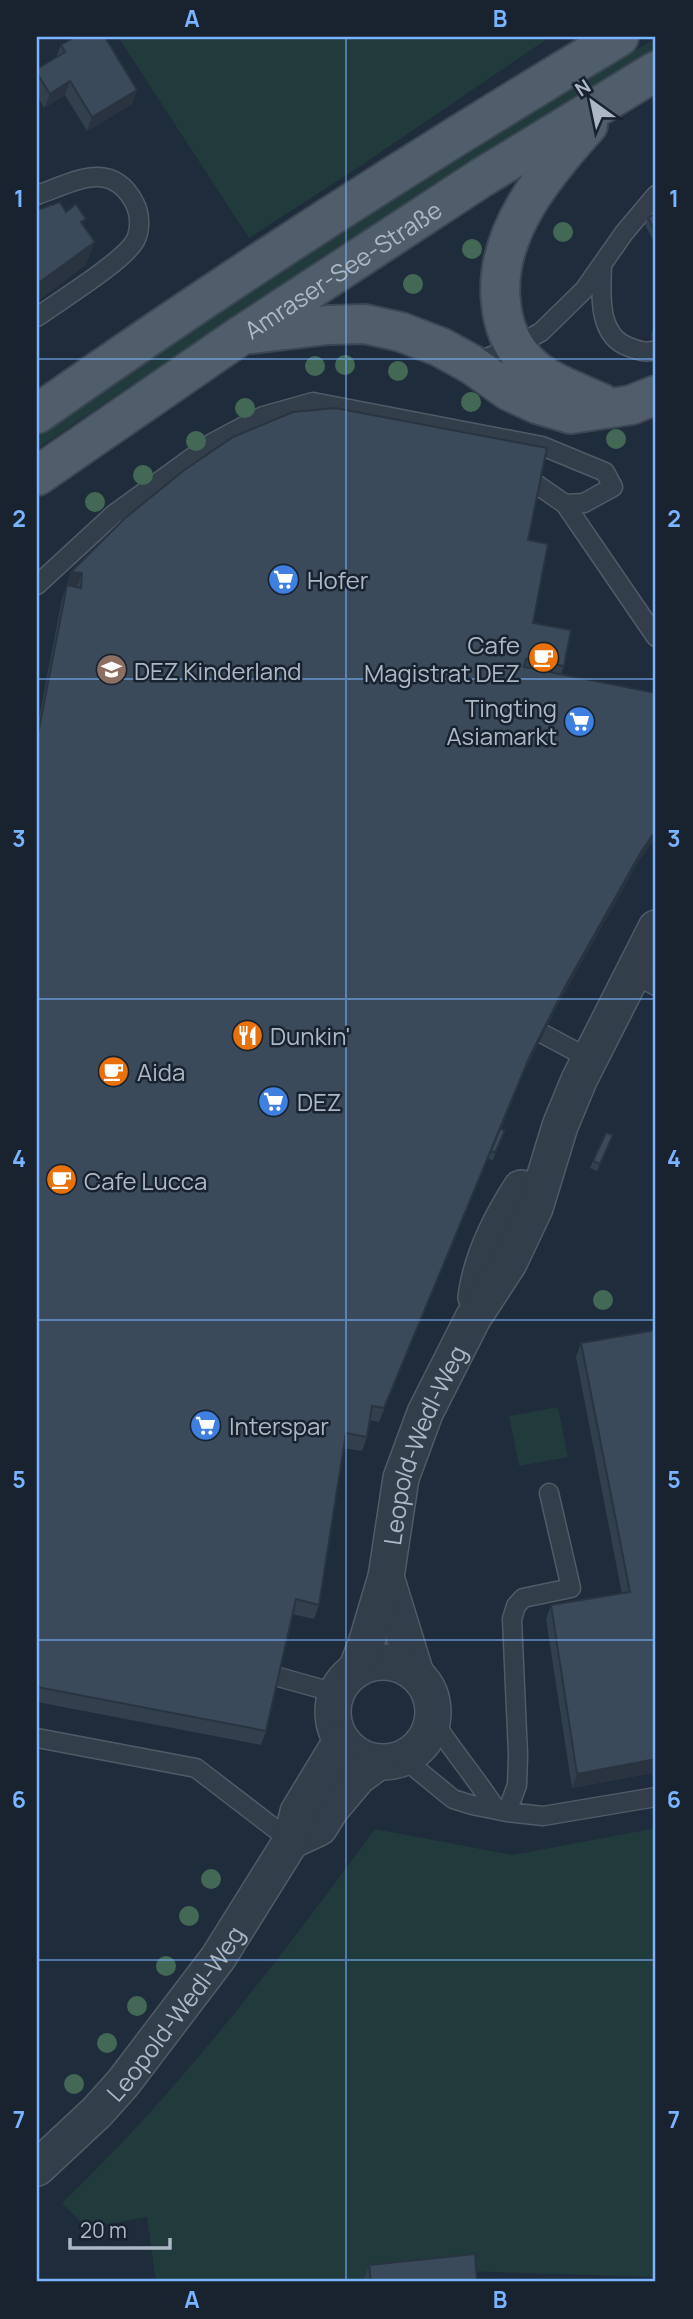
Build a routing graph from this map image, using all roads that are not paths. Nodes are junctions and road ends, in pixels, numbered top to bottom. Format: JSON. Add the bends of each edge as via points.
{"nodes":[{"id":1,"x":619,"y":37,"type":"edge"},
{"id":2,"x":656,"y":71,"type":"edge"},
{"id":3,"x":613,"y":97,"type":"junction"},
{"id":4,"x":37,"y":195,"type":"edge"},
{"id":5,"x":656,"y":195,"type":"edge"},
{"id":6,"x":601,"y":267,"type":"junction"},
{"id":7,"x":37,"y":317,"type":"edge"},
{"id":8,"x":240,"y":336,"type":"junction"},
{"id":9,"x":514,"y":347,"type":"junction"},
{"id":10,"x":656,"y":350,"type":"edge"},
{"id":11,"x":471,"y":364,"type":"junction"},
{"id":12,"x":656,"y":396,"type":"edge"},
{"id":13,"x":609,"y":407,"type":"junction"},
{"id":14,"x":37,"y":414,"type":"edge"},
{"id":15,"x":37,"y":476,"type":"edge"},
{"id":16,"x":536,"y":484,"type":"edge"},
{"id":17,"x":565,"y":505,"type":"junction"},
{"id":18,"x":37,"y":585,"type":"edge"},
{"id":19,"x":656,"y":637,"type":"edge"},
{"id":20,"x":656,"y":928,"type":"edge"},
{"id":21,"x":645,"y":980,"type":"edge"},
{"id":22,"x":543,"y":1034,"type":"edge"},
{"id":23,"x":590,"y":1059,"type":"junction"},
{"id":24,"x":549,"y":1493,"type":"dead end"},
{"id":25,"x":386,"y":1577,"type":"junction"},
{"id":26,"x":416,"y":1674,"type":"junction"},
{"id":27,"x":275,"y":1675,"type":"edge"},
{"id":28,"x":346,"y":1681,"type":"junction"},
{"id":29,"x":432,"y":1719,"type":"junction"},
{"id":30,"x":37,"y":1738,"type":"edge"},
{"id":31,"x":341,"y":1741,"type":"junction"},
{"id":32,"x":390,"y":1761,"type":"junction"},
{"id":33,"x":656,"y":1797,"type":"edge"},
{"id":34,"x":501,"y":1811,"type":"junction"},
{"id":35,"x":291,"y":1841,"type":"junction"},
{"id":36,"x":37,"y":2168,"type":"edge"}],
"edges":[{"from":1,"to":14,"type":"main road","name":"Amraser-See-Straße","via":[[447,141],[151,333]]},
{"from":2,"to":3,"type":"main road","name":"Amraser-See-Straße"},
{"from":3,"to":8,"type":"main road","name":"Amraser-See-Straße"},
{"from":3,"to":9,"type":"main road","via":[[550,171],[514,229],[499,289]]},
{"from":4,"to":7,"type":"lane","via":[[104,176],[119,182],[130,194],[138,209],[139,227],[136,240],[123,255]]},
{"from":5,"to":6,"type":"lane"},
{"from":6,"to":9,"type":"lane","via":[[541,332]]},
{"from":6,"to":10,"type":"lane","via":[[604,317],[613,338],[636,350]]},
{"from":8,"to":11,"type":"main road","via":[[300,326],[365,324],[401,332]]},
{"from":8,"to":15,"type":"main road","name":"Amraser-See-Straße"},
{"from":9,"to":11,"type":"lane"},
{"from":9,"to":13,"type":"main road","via":[[546,377]]},
{"from":11,"to":13,"type":"main road","via":[[537,404],[571,414]]},
{"from":12,"to":13,"type":"main road"},
{"from":16,"to":17,"type":"lane"},
{"from":17,"to":18,"type":"lane","via":[[584,503],[613,487],[604,472],[542,446],[313,402],[263,416],[212,443],[114,514]]},
{"from":17,"to":19,"type":"lane"},
{"from":20,"to":21,"type":"street","name":"Leopold-Wedl-Weg"},
{"from":21,"to":23,"type":"street","name":"Leopold-Wedl-Weg"},
{"from":22,"to":23,"type":"lane"},
{"from":23,"to":25,"type":"street","name":"Leopold-Wedl-Weg","via":[[560,1126],[513,1200],[479,1272],[473,1318],[425,1413],[401,1478]]},
{"from":24,"to":34,"type":"lane","via":[[571,1588],[523,1598],[516,1605],[512,1619],[517,1785]]},
{"from":25,"to":26,"type":"street","name":"Leopold-Wedl-Weg"},
{"from":25,"to":28,"type":"street","name":"Leopold-Wedl-Weg"},
{"from":26,"to":28,"type":"street","via":[[387,1662],[371,1663]]},
{"from":26,"to":29,"type":"street","via":[[432,1702]]},
{"from":27,"to":28,"type":"lane"},
{"from":28,"to":31,"type":"street","via":[[332,1710]]},
{"from":29,"to":32,"type":"street","via":[[417,1749]]},
{"from":29,"to":34,"type":"lane"},
{"from":30,"to":35,"type":"lane","via":[[196,1768]]},
{"from":31,"to":32,"type":"street","via":[[350,1751]]},
{"from":31,"to":35,"type":"street","name":"Leopold-Wedl-Weg","via":[[298,1812]]},
{"from":32,"to":34,"type":"lane","via":[[453,1799]]},
{"from":32,"to":35,"type":"street","name":"Leopold-Wedl-Weg","via":[[358,1777],[319,1828]]},
{"from":33,"to":34,"type":"lane","via":[[542,1816]]},
{"from":35,"to":36,"type":"street","name":"Leopold-Wedl-Weg","via":[[218,1958],[123,2083]]}]}
